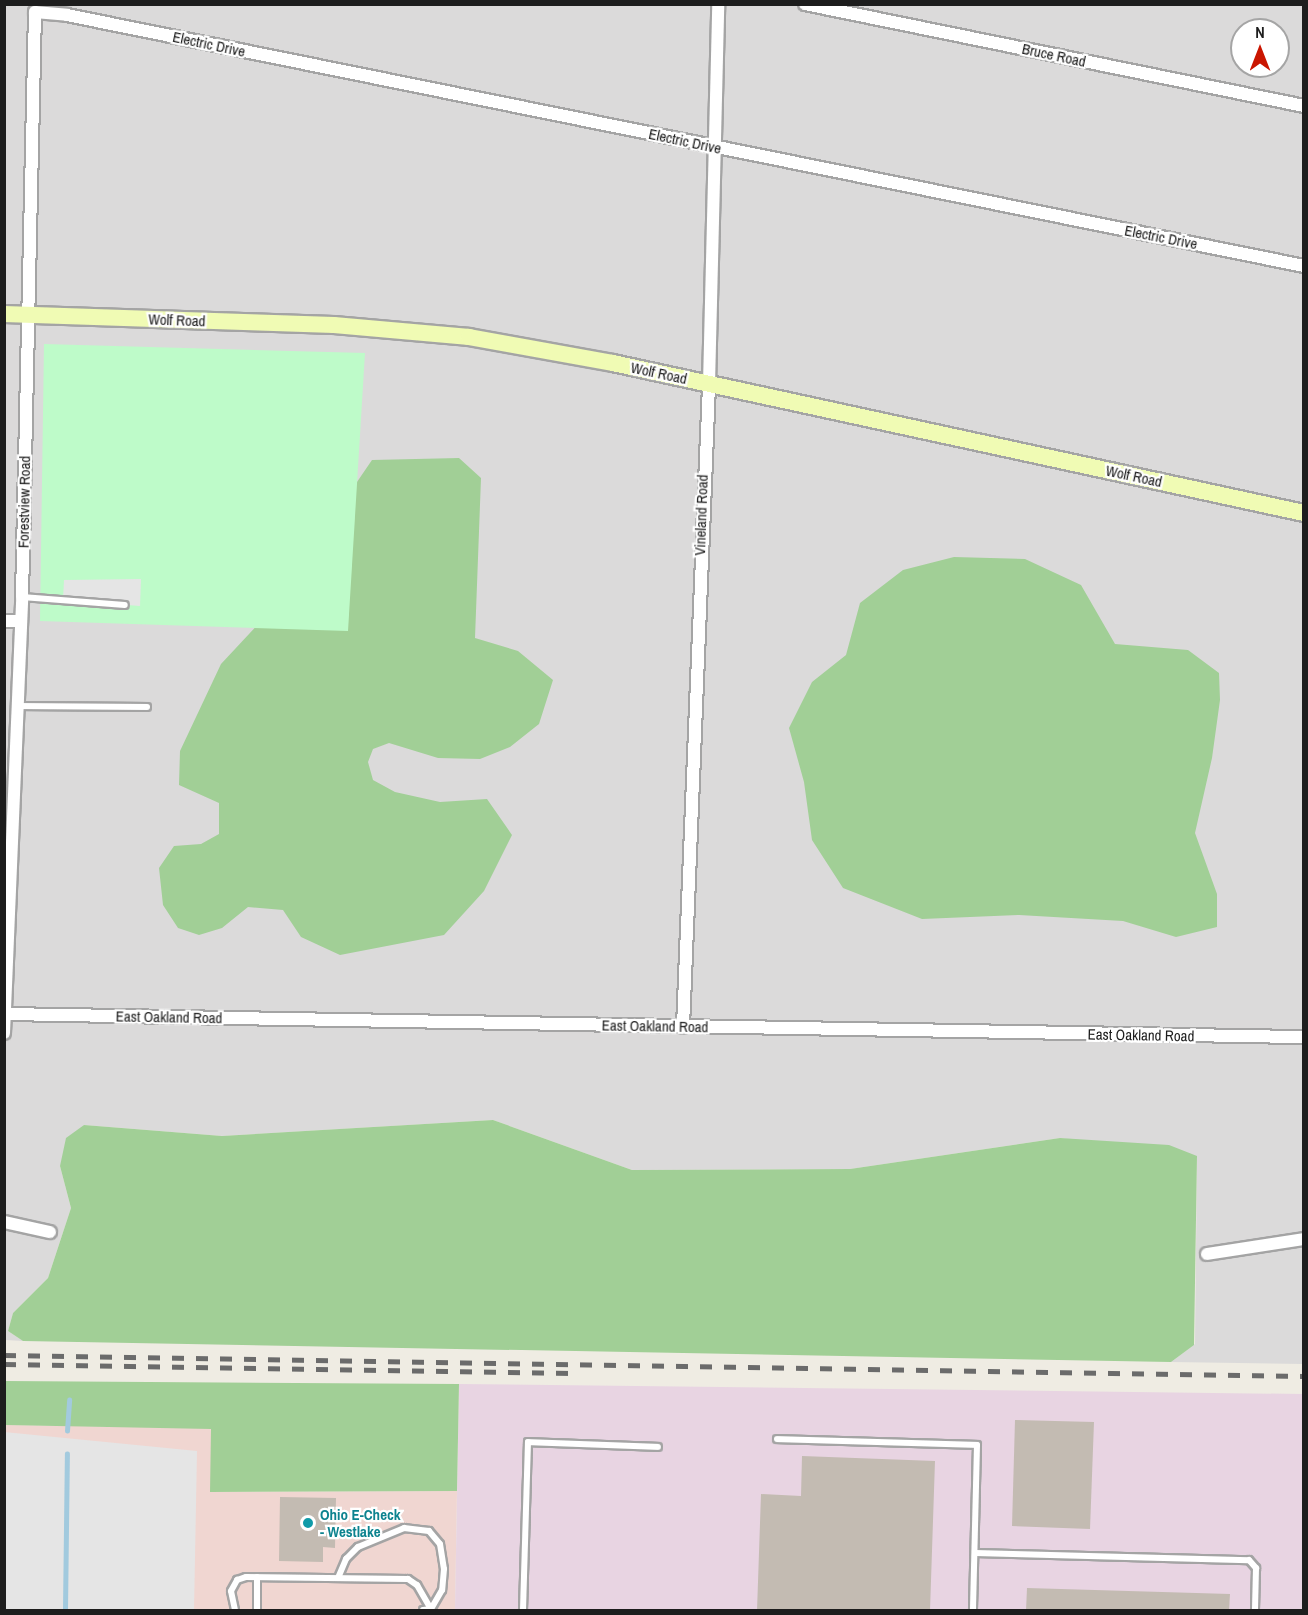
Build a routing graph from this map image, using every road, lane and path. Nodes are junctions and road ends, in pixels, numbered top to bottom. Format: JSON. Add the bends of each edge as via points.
{"nodes":[{"id":1,"x":718,"y":4,"type":"edge"},
{"id":2,"x":805,"y":4,"type":"edge"},
{"id":3,"x":67,"y":10,"type":"edge"},
{"id":4,"x":1304,"y":106,"type":"edge"},
{"id":5,"x":713,"y":147,"type":"junction"},
{"id":6,"x":1304,"y":266,"type":"edge"},
{"id":7,"x":4,"y":314,"type":"edge"},
{"id":8,"x":27,"y":315,"type":"junction"},
{"id":9,"x":709,"y":384,"type":"junction"},
{"id":10,"x":1304,"y":513,"type":"edge"},
{"id":11,"x":22,"y":597,"type":"junction"},
{"id":12,"x":125,"y":605,"type":"dead end"},
{"id":13,"x":4,"y":621,"type":"edge"},
{"id":14,"x":21,"y":621,"type":"junction"},
{"id":15,"x":18,"y":706,"type":"junction"},
{"id":16,"x":147,"y":707,"type":"dead end"},
{"id":17,"x":6,"y":1014,"type":"junction"},
{"id":18,"x":683,"y":1027,"type":"junction"},
{"id":19,"x":4,"y":1033,"type":"edge"},
{"id":20,"x":1304,"y":1037,"type":"edge"},
{"id":21,"x":4,"y":1222,"type":"edge"},
{"id":22,"x":50,"y":1232,"type":"dead end"},
{"id":23,"x":1304,"y":1239,"type":"edge"},
{"id":24,"x":1207,"y":1254,"type":"dead end"},
{"id":25,"x":777,"y":1439,"type":"dead end"},
{"id":26,"x":658,"y":1447,"type":"dead end"},
{"id":27,"x":975,"y":1553,"type":"junction"},
{"id":28,"x":257,"y":1577,"type":"junction"},
{"id":29,"x":338,"y":1578,"type":"junction"},
{"id":30,"x":427,"y":1610,"type":"edge"},
{"id":31,"x":235,"y":1611,"type":"edge"},
{"id":32,"x":257,"y":1611,"type":"edge"},
{"id":33,"x":524,"y":1611,"type":"edge"},
{"id":34,"x":973,"y":1611,"type":"edge"},
{"id":35,"x":1255,"y":1611,"type":"edge"}],
"edges":[{"from":1,"to":5,"type":"street","name":"Vineland Road"},
{"from":2,"to":4,"type":"street","name":"Bruce Road"},
{"from":3,"to":5,"type":"street","name":"Electric Drive"},
{"from":3,"to":8,"type":"street","name":"Forestview Road","via":[[35,12]]},
{"from":5,"to":6,"type":"street","name":"Electric Drive"},
{"from":5,"to":9,"type":"street","name":"Vineland Road"},
{"from":7,"to":8,"type":"street","name":"Wolf Road"},
{"from":8,"to":9,"type":"street","name":"Wolf Road","via":[[402,330],[535,348]]},
{"from":8,"to":11,"type":"street","name":"Forestview Road"},
{"from":9,"to":10,"type":"street","name":"Wolf Road"},
{"from":9,"to":18,"type":"street","name":"Vineland Road"},
{"from":11,"to":12,"type":"lane"},
{"from":11,"to":14,"type":"street","name":"Forestview Road"},
{"from":13,"to":14,"type":"street"},
{"from":14,"to":15,"type":"street","name":"Forestview Road"},
{"from":15,"to":16,"type":"lane"},
{"from":15,"to":17,"type":"street","name":"Forestview Road","via":[[12,768]]},
{"from":17,"to":18,"type":"street","name":"East Oakland Road"},
{"from":17,"to":19,"type":"street","name":"Forestview Road"},
{"from":18,"to":20,"type":"street","name":"East Oakland Road"},
{"from":21,"to":22,"type":"street"},
{"from":23,"to":24,"type":"street"},
{"from":25,"to":27,"type":"lane","via":[[974,1443],[978,1449]]},
{"from":26,"to":33,"type":"lane","via":[[528,1442]]},
{"from":27,"to":34,"type":"lane"},
{"from":27,"to":35,"type":"lane","via":[[1249,1560],[1256,1568]]},
{"from":28,"to":29,"type":"lane"},
{"from":28,"to":31,"type":"lane","via":[[237,1580],[231,1591]]},
{"from":28,"to":32,"type":"lane"},
{"from":29,"to":30,"type":"lane","via":[[408,1579],[417,1585]]},
{"from":29,"to":30,"type":"lane","via":[[346,1559],[358,1547],[404,1528],[429,1531],[441,1544],[444,1569],[442,1590]]}]}
